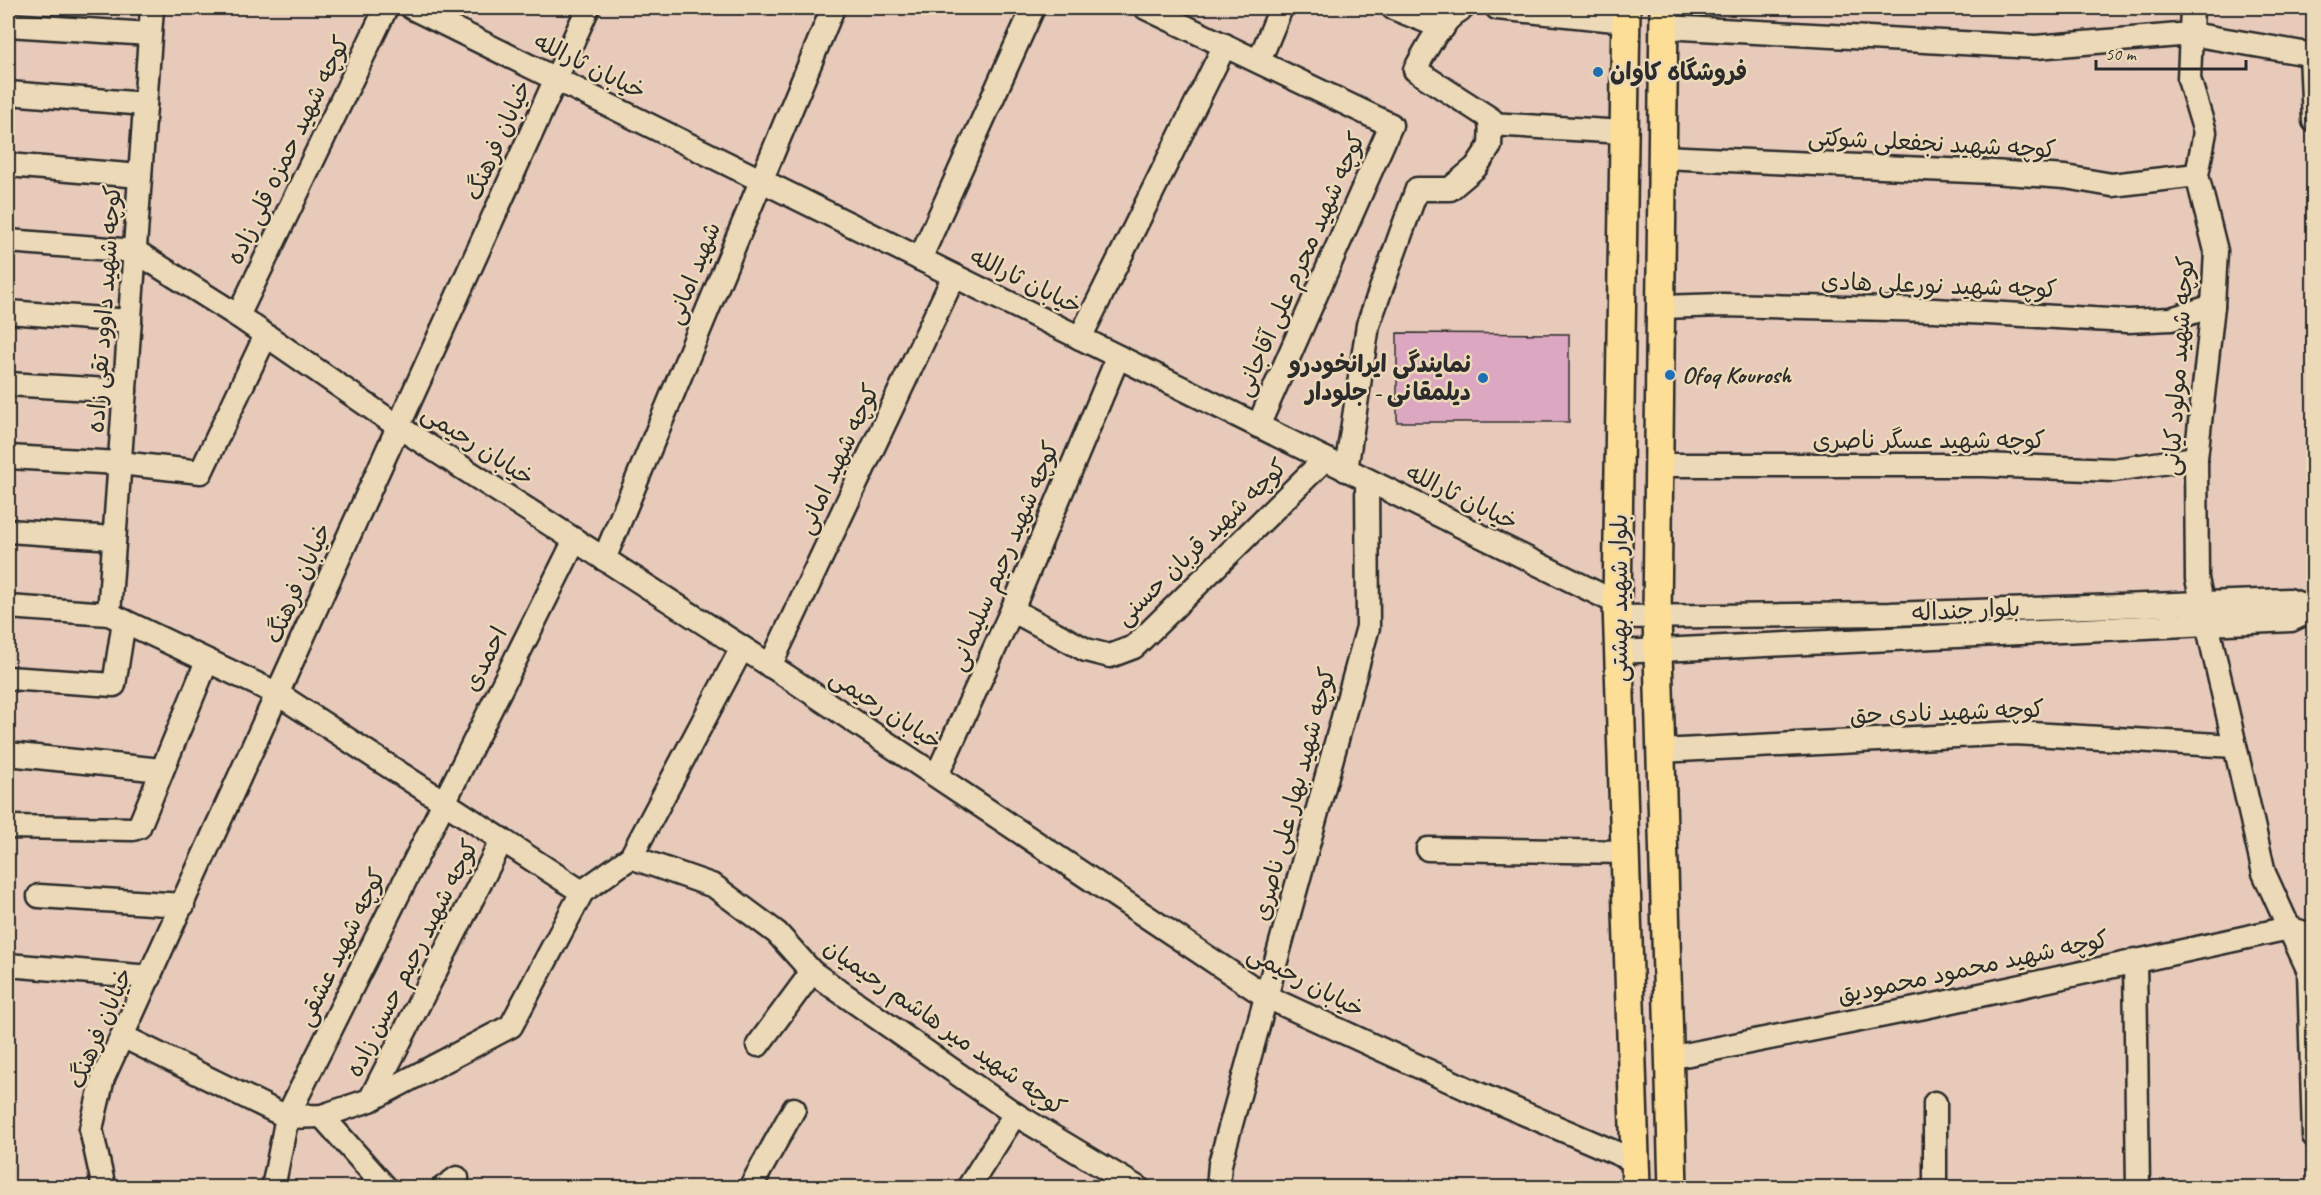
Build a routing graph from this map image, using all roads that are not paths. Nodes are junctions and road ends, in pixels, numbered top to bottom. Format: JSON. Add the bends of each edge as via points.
{"nodes":[{"id":1,"x":152,"y":8,"type":"edge"},
{"id":2,"x":386,"y":8,"type":"edge"},
{"id":3,"x":412,"y":8,"type":"edge"},
{"id":4,"x":588,"y":8,"type":"edge"},
{"id":5,"x":833,"y":8,"type":"edge"},
{"id":6,"x":1033,"y":8,"type":"edge"},
{"id":7,"x":1146,"y":8,"type":"edge"},
{"id":8,"x":1281,"y":8,"type":"edge"},
{"id":9,"x":1393,"y":8,"type":"edge"},
{"id":10,"x":1463,"y":8,"type":"edge"},
{"id":11,"x":1497,"y":8,"type":"edge"},
{"id":12,"x":2192,"y":8,"type":"edge"},
{"id":13,"x":1625,"y":14,"type":"edge"},
{"id":14,"x":1664,"y":17,"type":"edge"},
{"id":15,"x":8,"y":25,"type":"edge"},
{"id":16,"x":1443,"y":28,"type":"junction"},
{"id":17,"x":150,"y":34,"type":"junction"},
{"id":18,"x":2191,"y":34,"type":"junction"},
{"id":19,"x":1225,"y":45,"type":"junction"},
{"id":20,"x":2312,"y":54,"type":"edge"},
{"id":21,"x":1259,"y":62,"type":"junction"},
{"id":22,"x":555,"y":79,"type":"junction"},
{"id":23,"x":8,"y":93,"type":"edge"},
{"id":24,"x":145,"y":104,"type":"junction"},
{"id":25,"x":2313,"y":121,"type":"edge"},
{"id":26,"x":1490,"y":124,"type":"junction"},
{"id":27,"x":1624,"y":132,"type":"junction"},
{"id":28,"x":1663,"y":157,"type":"junction"},
{"id":29,"x":8,"y":165,"type":"edge"},
{"id":30,"x":2197,"y":175,"type":"junction"},
{"id":31,"x":140,"y":176,"type":"junction"},
{"id":32,"x":761,"y":180,"type":"junction"},
{"id":33,"x":8,"y":241,"type":"edge"},
{"id":34,"x":135,"y":251,"type":"junction"},
{"id":35,"x":920,"y":259,"type":"junction"},
{"id":36,"x":954,"y":276,"type":"junction"},
{"id":37,"x":2212,"y":306,"type":"junction"},
{"id":38,"x":1661,"y":307,"type":"junction"},
{"id":39,"x":8,"y":312,"type":"edge"},
{"id":40,"x":238,"y":316,"type":"junction"},
{"id":41,"x":130,"y":321,"type":"junction"},
{"id":42,"x":266,"y":337,"type":"junction"},
{"id":43,"x":1080,"y":338,"type":"junction"},
{"id":44,"x":1118,"y":357,"type":"junction"},
{"id":45,"x":8,"y":384,"type":"edge"},
{"id":46,"x":125,"y":391,"type":"junction"},
{"id":47,"x":1258,"y":426,"type":"junction"},
{"id":48,"x":399,"y":427,"type":"junction"},
{"id":49,"x":8,"y":457,"type":"edge"},
{"id":50,"x":2196,"y":458,"type":"junction"},
{"id":51,"x":1325,"y":459,"type":"junction"},
{"id":52,"x":120,"y":463,"type":"junction"},
{"id":53,"x":1660,"y":465,"type":"junction"},
{"id":54,"x":1347,"y":470,"type":"junction"},
{"id":55,"x":1367,"y":480,"type":"junction"},
{"id":56,"x":8,"y":531,"type":"edge"},
{"id":57,"x":114,"y":538,"type":"junction"},
{"id":58,"x":575,"y":540,"type":"junction"},
{"id":59,"x":604,"y":559,"type":"junction"},
{"id":60,"x":8,"y":607,"type":"edge"},
{"id":61,"x":2313,"y":609,"type":"edge"},
{"id":62,"x":1012,"y":610,"type":"junction"},
{"id":63,"x":1617,"y":610,"type":"junction"},
{"id":64,"x":1978,"y":611,"type":"junction"},
{"id":65,"x":2204,"y":614,"type":"junction"},
{"id":66,"x":1657,"y":617,"type":"junction"},
{"id":67,"x":116,"y":618,"type":"junction"},
{"id":68,"x":1974,"y":636,"type":"junction"},
{"id":69,"x":742,"y":648,"type":"junction"},
{"id":70,"x":1658,"y":651,"type":"junction"},
{"id":71,"x":1618,"y":652,"type":"junction"},
{"id":72,"x":207,"y":661,"type":"junction"},
{"id":73,"x":770,"y":666,"type":"junction"},
{"id":74,"x":8,"y":678,"type":"edge"},
{"id":75,"x":278,"y":694,"type":"junction"},
{"id":76,"x":2234,"y":746,"type":"junction"},
{"id":77,"x":1660,"y":751,"type":"junction"},
{"id":78,"x":8,"y":754,"type":"edge"},
{"id":79,"x":161,"y":770,"type":"junction"},
{"id":80,"x":936,"y":775,"type":"junction"},
{"id":81,"x":443,"y":801,"type":"junction"},
{"id":82,"x":8,"y":827,"type":"edge"},
{"id":83,"x":502,"y":840,"type":"junction"},
{"id":84,"x":1428,"y":849,"type":"dead end"},
{"id":85,"x":1626,"y":852,"type":"junction"},
{"id":86,"x":631,"y":857,"type":"junction"},
{"id":87,"x":582,"y":892,"type":"junction"},
{"id":88,"x":39,"y":896,"type":"dead end"},
{"id":89,"x":183,"y":904,"type":"junction"},
{"id":90,"x":2289,"y":928,"type":"junction"},
{"id":91,"x":2313,"y":936,"type":"edge"},
{"id":92,"x":2135,"y":960,"type":"junction"},
{"id":93,"x":8,"y":965,"type":"edge"},
{"id":94,"x":812,"y":972,"type":"junction"},
{"id":95,"x":150,"y":977,"type":"junction"},
{"id":96,"x":1267,"y":997,"type":"junction"},
{"id":97,"x":124,"y":1037,"type":"junction"},
{"id":98,"x":758,"y":1045,"type":"dead end"},
{"id":99,"x":1669,"y":1058,"type":"junction"},
{"id":100,"x":370,"y":1100,"type":"junction"},
{"id":101,"x":1935,"y":1104,"type":"dead end"},
{"id":102,"x":794,"y":1109,"type":"dead end"},
{"id":103,"x":1015,"y":1113,"type":"junction"},
{"id":104,"x":322,"y":1116,"type":"junction"},
{"id":105,"x":287,"y":1117,"type":"junction"},
{"id":106,"x":2313,"y":1136,"type":"edge"},
{"id":107,"x":1635,"y":1161,"type":"junction"},
{"id":108,"x":104,"y":1188,"type":"edge"},
{"id":109,"x":273,"y":1188,"type":"edge"},
{"id":110,"x":386,"y":1188,"type":"edge"},
{"id":111,"x":750,"y":1188,"type":"edge"},
{"id":112,"x":968,"y":1188,"type":"edge"},
{"id":113,"x":1138,"y":1188,"type":"edge"},
{"id":114,"x":1218,"y":1188,"type":"edge"},
{"id":115,"x":1636,"y":1188,"type":"edge"},
{"id":116,"x":1672,"y":1188,"type":"edge"},
{"id":117,"x":1935,"y":1188,"type":"edge"},
{"id":118,"x":2138,"y":1188,"type":"edge"}],
"edges":[{"from":1,"to":17,"type":"street","name":"کوچه شهید داوود تقی زاده"},
{"from":2,"to":40,"type":"street","name":"کوچه شهید حمزه قلی زاده"},
{"from":3,"to":22,"type":"street","name":"خیابان ثارالله"},
{"from":4,"to":22,"type":"street","name":"خیابان فرهنگ"},
{"from":5,"to":32,"type":"street","name":"شهید امانی"},
{"from":6,"to":35,"type":"street"},
{"from":7,"to":19,"type":"street"},
{"from":8,"to":21,"type":"street"},
{"from":9,"to":16,"type":"street"},
{"from":10,"to":16,"type":"street"},
{"from":11,"to":13,"type":"street"},
{"from":12,"to":18,"type":"street","name":"کوچه شهید مولود کیانی"},
{"from":13,"to":27,"type":"main road","name":"بلوار شهید بهشتی"},
{"from":14,"to":18,"type":"street","via":[[2036,47]]},
{"from":14,"to":28,"type":"main road","name":"بلوار شهید بهشتی"},
{"from":15,"to":17,"type":"street"},
{"from":16,"to":26,"type":"street","via":[[1426,48],[1415,70],[1491,119]]},
{"from":17,"to":24,"type":"street","name":"کوچه شهید داوود تقی زاده"},
{"from":18,"to":20,"type":"street"},
{"from":18,"to":30,"type":"street","name":"کوچه شهید مولود کیانی","via":[[2189,79],[2205,132]]},
{"from":19,"to":21,"type":"street"},
{"from":19,"to":43,"type":"street"},
{"from":20,"to":25,"type":"street"},
{"from":21,"to":47,"type":"street","name":"کوچه شهید محرم علی آقاجانی","via":[[1391,125]]},
{"from":22,"to":32,"type":"street","name":"خیابان ثارالله"},
{"from":22,"to":48,"type":"street","name":"خیابان فرهنگ"},
{"from":23,"to":24,"type":"street"},
{"from":24,"to":31,"type":"street","name":"کوچه شهید داوود تقی زاده"},
{"from":26,"to":27,"type":"street"},
{"from":26,"to":54,"type":"street","via":[[1490,146],[1476,166],[1450,189],[1417,189],[1368,325]]},
{"from":27,"to":63,"type":"main road","name":"بلوار شهید بهشتی"},
{"from":28,"to":30,"type":"street","name":"کوچه شهید نجفعلی شوکتی","via":[[2002,173],[2112,184]]},
{"from":28,"to":38,"type":"main road","name":"بلوار شهید بهشتی"},
{"from":29,"to":31,"type":"street"},
{"from":30,"to":37,"type":"street","name":"کوچه شهید مولود کیانی","via":[[2216,251]]},
{"from":31,"to":34,"type":"street","name":"کوچه شهید داوود تقی زاده"},
{"from":32,"to":35,"type":"street","name":"خیابان ثارالله"},
{"from":32,"to":59,"type":"street","name":"شهید امانی"},
{"from":33,"to":34,"type":"street"},
{"from":34,"to":40,"type":"street","name":"خیابان رحیمی"},
{"from":34,"to":41,"type":"street","name":"کوچه شهید داوود تقی زاده"},
{"from":35,"to":36,"type":"street","name":"خیابان ثارالله"},
{"from":36,"to":43,"type":"street","name":"خیابان ثارالله"},
{"from":36,"to":73,"type":"street","name":"کوچه شهید امانی"},
{"from":37,"to":38,"type":"street","name":"کوچه شهید نورعلی هادی","via":[[2171,319],[2128,321],[1934,310],[1723,304]]},
{"from":37,"to":50,"type":"street","name":"کوچه شهید مولود کیانی"},
{"from":38,"to":53,"type":"main road","name":"بلوار شهید بهشتی"},
{"from":39,"to":41,"type":"street"},
{"from":40,"to":42,"type":"street","name":"خیابان رحیمی"},
{"from":41,"to":46,"type":"street","name":"کوچه شهید داوود تقی زاده"},
{"from":42,"to":48,"type":"street","name":"خیابان رحیمی"},
{"from":42,"to":52,"type":"street","via":[[201,472]]},
{"from":43,"to":44,"type":"street","name":"خیابان ثارالله"},
{"from":44,"to":47,"type":"street","name":"خیابان ثارالله"},
{"from":44,"to":62,"type":"street","name":"کوچه شهید رحیم سلیمانی"},
{"from":45,"to":46,"type":"street"},
{"from":46,"to":52,"type":"street","name":"کوچه شهید داوود تقی زاده"},
{"from":47,"to":51,"type":"street","name":"خیابان ثارالله"},
{"from":48,"to":58,"type":"street","name":"خیابان رحیمی"},
{"from":48,"to":75,"type":"street","name":"خیابان فرهنگ"},
{"from":49,"to":52,"type":"street"},
{"from":50,"to":53,"type":"street","name":"کوچه شهید عسگر ناصری","via":[[2114,470],[1983,465]]},
{"from":50,"to":65,"type":"street","name":"کوچه شهید مولود کیانی","via":[[2197,579]]},
{"from":51,"to":54,"type":"street","name":"خیابان ثارالله"},
{"from":51,"to":62,"type":"street","name":"کوچه شهید قربان حسنی","via":[[1134,648],[1110,656],[1068,642]]},
{"from":52,"to":57,"type":"street","name":"کوچه شهید داوود تقی زاده"},
{"from":53,"to":66,"type":"main road","name":"بلوار شهید بهشتی"},
{"from":54,"to":55,"type":"street","name":"خیابان ثارالله"},
{"from":55,"to":63,"type":"street","name":"خیابان ثارالله"},
{"from":55,"to":96,"type":"street","name":"کوچه شهید بهار علی ناصری","via":[[1368,627]]},
{"from":56,"to":57,"type":"street"},
{"from":57,"to":67,"type":"street","name":"کوچه شهید داوود تقی زاده"},
{"from":58,"to":59,"type":"street","name":"خیابان رحیمی"},
{"from":58,"to":81,"type":"street","name":"احمدی"},
{"from":59,"to":69,"type":"street","name":"خیابان رحیمی"},
{"from":60,"to":67,"type":"street"},
{"from":61,"to":65,"type":"street","name":"بلوار جنداله","via":[[2291,620]]},
{"from":62,"to":80,"type":"street","name":"کوچه شهید رحیم سلیمانی"},
{"from":63,"to":66,"type":"street","name":"بلوار جنداله"},
{"from":63,"to":71,"type":"main road","name":"بلوار شهید بهشتی"},
{"from":64,"to":65,"type":"street","name":"بلوار جنداله"},
{"from":64,"to":66,"type":"street","name":"بلوار جنداله"},
{"from":64,"to":68,"type":"street"},
{"from":65,"to":68,"type":"street","name":"بلوار جنداله"},
{"from":65,"to":76,"type":"street","name":"کوچه شهید مولود کیانی"},
{"from":66,"to":70,"type":"main road","name":"بلوار شهید بهشتی"},
{"from":67,"to":72,"type":"street"},
{"from":67,"to":74,"type":"street","name":"کوچه شهید داوود تقی زاده","via":[[114,685]]},
{"from":68,"to":70,"type":"street","name":"بلوار جنداله"},
{"from":69,"to":73,"type":"street","name":"خیابان رحیمی"},
{"from":69,"to":86,"type":"street"},
{"from":70,"to":71,"type":"street","name":"بلوار جنداله"},
{"from":70,"to":77,"type":"main road","name":"بلوار شهید بهشتی"},
{"from":71,"to":85,"type":"main road","name":"بلوار شهید بهشتی"},
{"from":72,"to":75,"type":"street"},
{"from":72,"to":79,"type":"street"},
{"from":73,"to":80,"type":"street","name":"خیابان رحیمی"},
{"from":75,"to":81,"type":"street"},
{"from":75,"to":89,"type":"street","name":"خیابان فرهنگ"},
{"from":76,"to":77,"type":"street","name":"کوچه شهید نادی حق","via":[[2015,733]]},
{"from":76,"to":90,"type":"street","name":"کوچه شهید مولود کیانی","via":[[2264,873]]},
{"from":77,"to":99,"type":"main road","name":"بلوار شهید بهشتی"},
{"from":78,"to":79,"type":"street"},
{"from":79,"to":82,"type":"street","via":[[139,827]]},
{"from":80,"to":96,"type":"street","name":"خیابان رحیمی"},
{"from":81,"to":83,"type":"street"},
{"from":81,"to":105,"type":"street","name":"کوچه شهید عشقی"},
{"from":83,"to":87,"type":"street"},
{"from":83,"to":100,"type":"street","name":"کوچه شهید رحیم حسن زاده"},
{"from":84,"to":85,"type":"street"},
{"from":85,"to":107,"type":"main road","name":"بلوار شهید بهشتی"},
{"from":86,"to":87,"type":"street"},
{"from":86,"to":94,"type":"street","name":"کوچه شهید میر هاشم رحیمیان","via":[[714,886],[777,933]]},
{"from":87,"to":100,"type":"street","via":[[512,1026]]},
{"from":88,"to":89,"type":"street"},
{"from":89,"to":95,"type":"street","name":"خیابان فرهنگ"},
{"from":90,"to":91,"type":"street"},
{"from":90,"to":92,"type":"street","name":"کوچه شهید محمود محمودیق"},
{"from":90,"to":106,"type":"street","name":"کوچه شهید مولود کیانی","via":[[2309,971]]},
{"from":92,"to":99,"type":"street","name":"کوچه شهید محمود محمودیق"},
{"from":92,"to":118,"type":"street"},
{"from":93,"to":95,"type":"street"},
{"from":94,"to":98,"type":"street"},
{"from":94,"to":103,"type":"street","name":"کوچه شهید میر هاشم رحیمیان"},
{"from":95,"to":97,"type":"street","name":"خیابان فرهنگ"},
{"from":96,"to":107,"type":"street","name":"خیابان رحیمی"},
{"from":96,"to":114,"type":"street","name":"کوچه شهید بهار علی ناصری","via":[[1220,1164]]},
{"from":97,"to":105,"type":"street"},
{"from":97,"to":108,"type":"street","name":"خیابان فرهنگ","via":[[103,1078],[91,1129]]},
{"from":99,"to":116,"type":"main road","name":"بلوار شهید بهشتی"},
{"from":100,"to":104,"type":"street"},
{"from":101,"to":117,"type":"street"},
{"from":102,"to":111,"type":"street"},
{"from":103,"to":112,"type":"street"},
{"from":103,"to":113,"type":"street","name":"کوچه شهید میر هاشم رحیمیان"},
{"from":104,"to":105,"type":"street"},
{"from":104,"to":110,"type":"street"},
{"from":105,"to":109,"type":"street","name":"کوچه شهید عشقی"},
{"from":107,"to":115,"type":"main road","name":"بلوار شهید بهشتی"}]}
